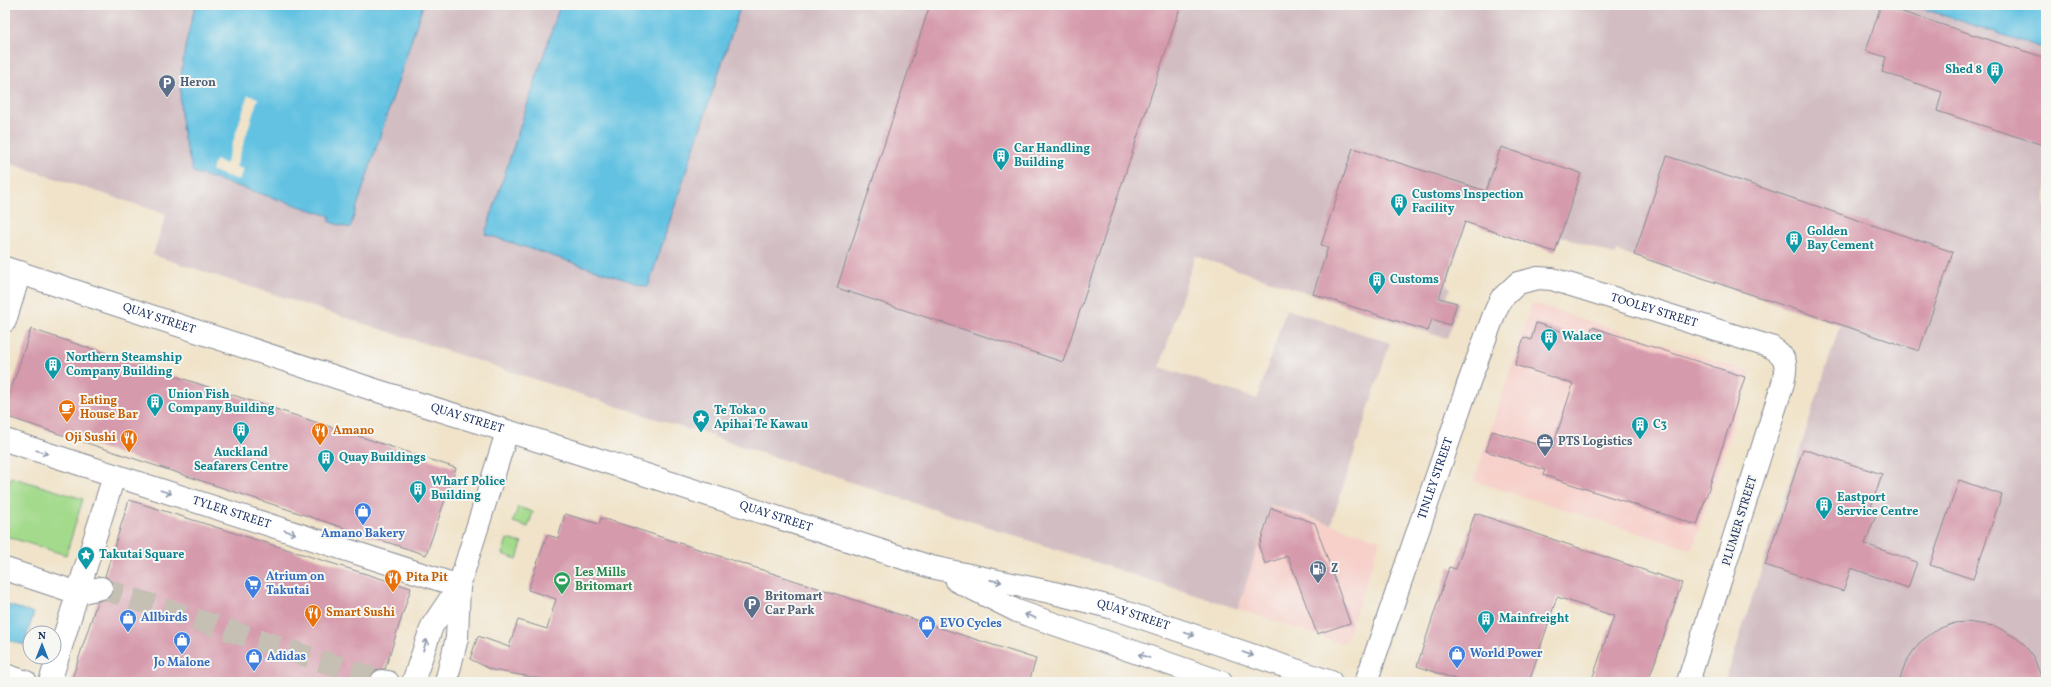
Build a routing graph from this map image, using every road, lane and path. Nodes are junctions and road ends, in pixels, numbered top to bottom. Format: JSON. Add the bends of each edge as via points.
{"nodes":[{"id":1,"x":13,"y":270,"type":"edge"},
{"id":2,"x":1518,"y":283,"type":"joint"},
{"id":3,"x":5,"y":321,"type":"edge"},
{"id":4,"x":1785,"y":359,"type":"joint"},
{"id":5,"x":508,"y":432,"type":"junction"},
{"id":6,"x":5,"y":440,"type":"edge"},
{"id":7,"x":114,"y":476,"type":"junction"},
{"id":8,"x":931,"y":567,"type":"junction"},
{"id":9,"x":5,"y":569,"type":"edge"},
{"id":10,"x":459,"y":586,"type":"junction"},
{"id":11,"x":101,"y":588,"type":"tunnel mouth"},
{"id":12,"x":78,"y":593,"type":"junction"},
{"id":13,"x":5,"y":675,"type":"edge"},
{"id":14,"x":26,"y":682,"type":"edge"},
{"id":15,"x":50,"y":682,"type":"edge"},
{"id":16,"x":413,"y":682,"type":"edge"},
{"id":17,"x":446,"y":682,"type":"edge"},
{"id":18,"x":1221,"y":682,"type":"edge"},
{"id":19,"x":1331,"y":682,"type":"edge"},
{"id":20,"x":1366,"y":682,"type":"edge"},
{"id":21,"x":1688,"y":682,"type":"edge"}],
"edges":[{"from":1,"to":3,"type":"street"},
{"from":1,"to":5,"type":"street","name":"QUAY STREET"},
{"from":2,"to":4,"type":"street","name":"TOOLEY STREET","via":[[1538,278],[1552,279],[1771,347]]},
{"from":2,"to":20,"type":"street","name":"TINLEY STREET","via":[[1501,299],[1490,326]]},
{"from":4,"to":21,"type":"street","name":"PLUMER STREET","via":[[1783,383]]},
{"from":5,"to":8,"type":"street","name":"QUAY STREET"},
{"from":5,"to":10,"type":"street"},
{"from":6,"to":7,"type":"street","name":"TYLER STREET","one_way":true},
{"from":7,"to":10,"type":"street","name":"TYLER STREET","one_way":true},
{"from":7,"to":12,"type":"street"},
{"from":18,"to":8,"type":"street","name":"QUAY STREET","one_way":true,"via":[[1017,611]]},
{"from":8,"to":19,"type":"street","name":"QUAY STREET","one_way":true,"via":[[1110,607]]},
{"from":9,"to":12,"type":"street"},
{"from":16,"to":10,"type":"street","one_way":true,"via":[[432,626]]},
{"from":10,"to":17,"type":"street","via":[[457,638]]},
{"from":11,"to":12,"type":"street"},
{"from":12,"to":15,"type":"street"},
{"from":13,"to":14,"type":"street"}]}
